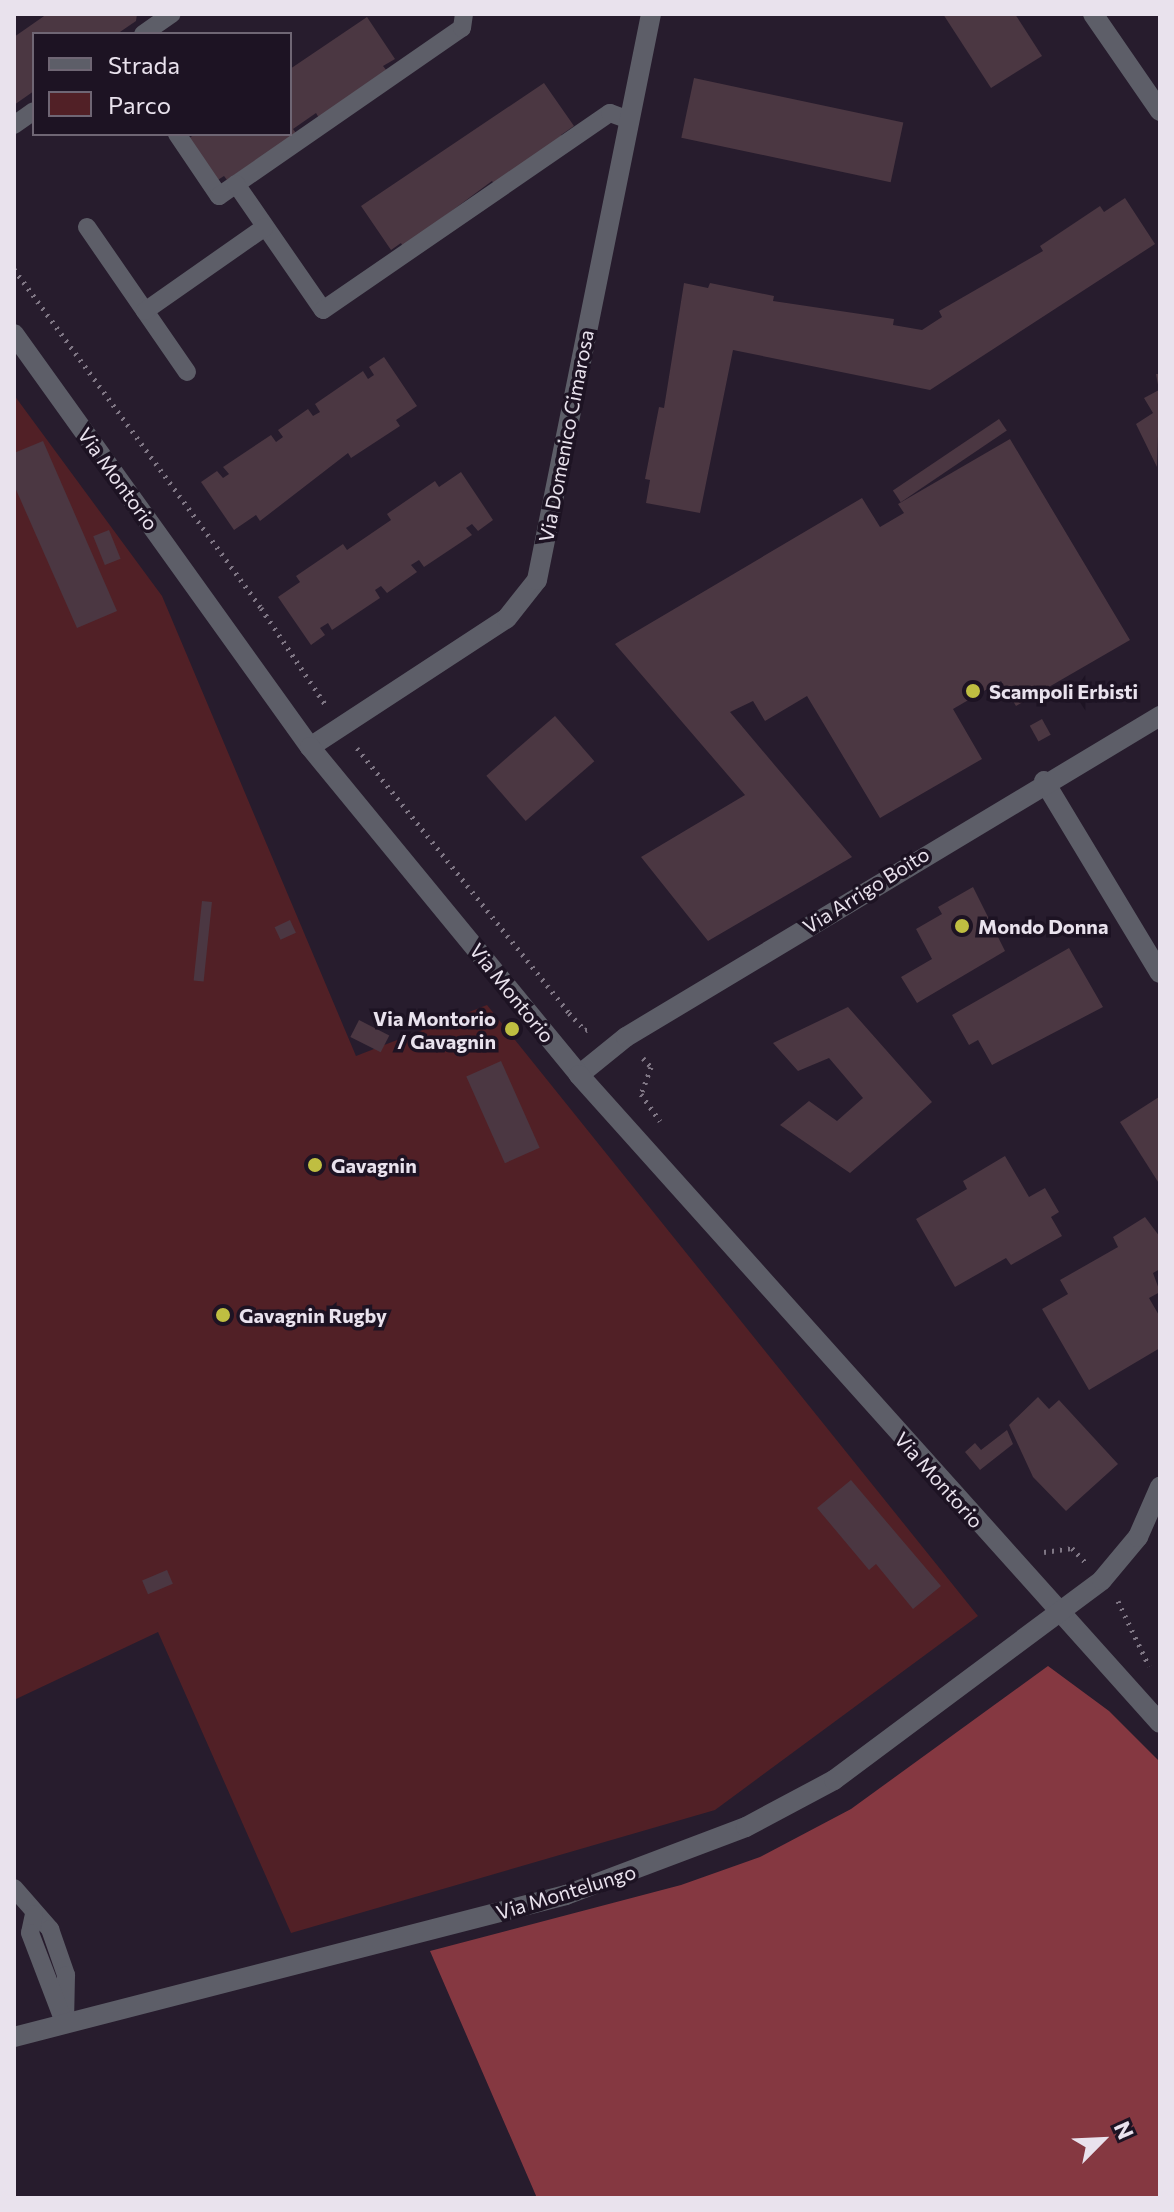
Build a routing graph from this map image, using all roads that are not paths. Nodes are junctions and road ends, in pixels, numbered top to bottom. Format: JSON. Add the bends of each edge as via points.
{"nodes":[{"id":1,"x":172,"y":14,"type":"edge"},
{"id":2,"x":464,"y":14,"type":"edge"},
{"id":3,"x":651,"y":14,"type":"edge"},
{"id":4,"x":1093,"y":14,"type":"edge"},
{"id":5,"x":146,"y":32,"type":"edge"},
{"id":6,"x":1160,"y":111,"type":"edge"},
{"id":7,"x":32,"y":112,"type":"edge"},
{"id":8,"x":629,"y":120,"type":"junction"},
{"id":9,"x":14,"y":125,"type":"edge"},
{"id":10,"x":178,"y":136,"type":"edge"},
{"id":11,"x":236,"y":184,"type":"junction"},
{"id":12,"x":87,"y":227,"type":"dead end"},
{"id":13,"x":265,"y":227,"type":"junction"},
{"id":14,"x":145,"y":311,"type":"junction"},
{"id":15,"x":14,"y":334,"type":"edge"},
{"id":16,"x":187,"y":372,"type":"dead end"},
{"id":17,"x":1160,"y":716,"type":"edge"},
{"id":18,"x":310,"y":747,"type":"junction"},
{"id":19,"x":1044,"y":781,"type":"junction"},
{"id":20,"x":1160,"y":973,"type":"edge"},
{"id":21,"x":579,"y":1075,"type":"junction"},
{"id":22,"x":1160,"y":1487,"type":"edge"},
{"id":23,"x":1057,"y":1613,"type":"junction"},
{"id":24,"x":1160,"y":1723,"type":"edge"},
{"id":25,"x":14,"y":1888,"type":"edge"},
{"id":26,"x":65,"y":2024,"type":"junction"},
{"id":27,"x":14,"y":2037,"type":"edge"}],
"edges":[{"from":1,"to":5,"type":"lane"},
{"from":2,"to":11,"type":"lane","via":[[462,28]]},
{"from":3,"to":8,"type":"street","name":"Via Domenico Cimarosa"},
{"from":4,"to":6,"type":"street"},
{"from":7,"to":9,"type":"lane"},
{"from":8,"to":13,"type":"lane","via":[[610,113],[323,310]]},
{"from":8,"to":18,"type":"street","name":"Via Domenico Cimarosa","via":[[537,580],[507,618]]},
{"from":10,"to":11,"type":"lane","via":[[219,196]]},
{"from":11,"to":13,"type":"lane"},
{"from":12,"to":14,"type":"lane"},
{"from":13,"to":14,"type":"lane"},
{"from":14,"to":16,"type":"lane"},
{"from":15,"to":18,"type":"street","name":"Via Montorio"},
{"from":17,"to":19,"type":"street","name":"Via Arrigo Boito"},
{"from":18,"to":21,"type":"street","name":"Via Montorio"},
{"from":19,"to":20,"type":"street"},
{"from":19,"to":21,"type":"street","name":"Via Arrigo Boito","via":[[626,1037]]},
{"from":21,"to":23,"type":"street","name":"Via Montorio"},
{"from":22,"to":23,"type":"street","name":"Via Montelungo","via":[[1138,1537],[1102,1580]]},
{"from":23,"to":24,"type":"street","name":"Via Montorio"},
{"from":23,"to":26,"type":"street","name":"Via Montelungo","via":[[834,1780],[746,1827],[660,1863],[566,1895]]},
{"from":25,"to":26,"type":"lane","via":[[50,1929],[66,1975]]},
{"from":26,"to":27,"type":"street","name":"Via Montelungo"}]}
